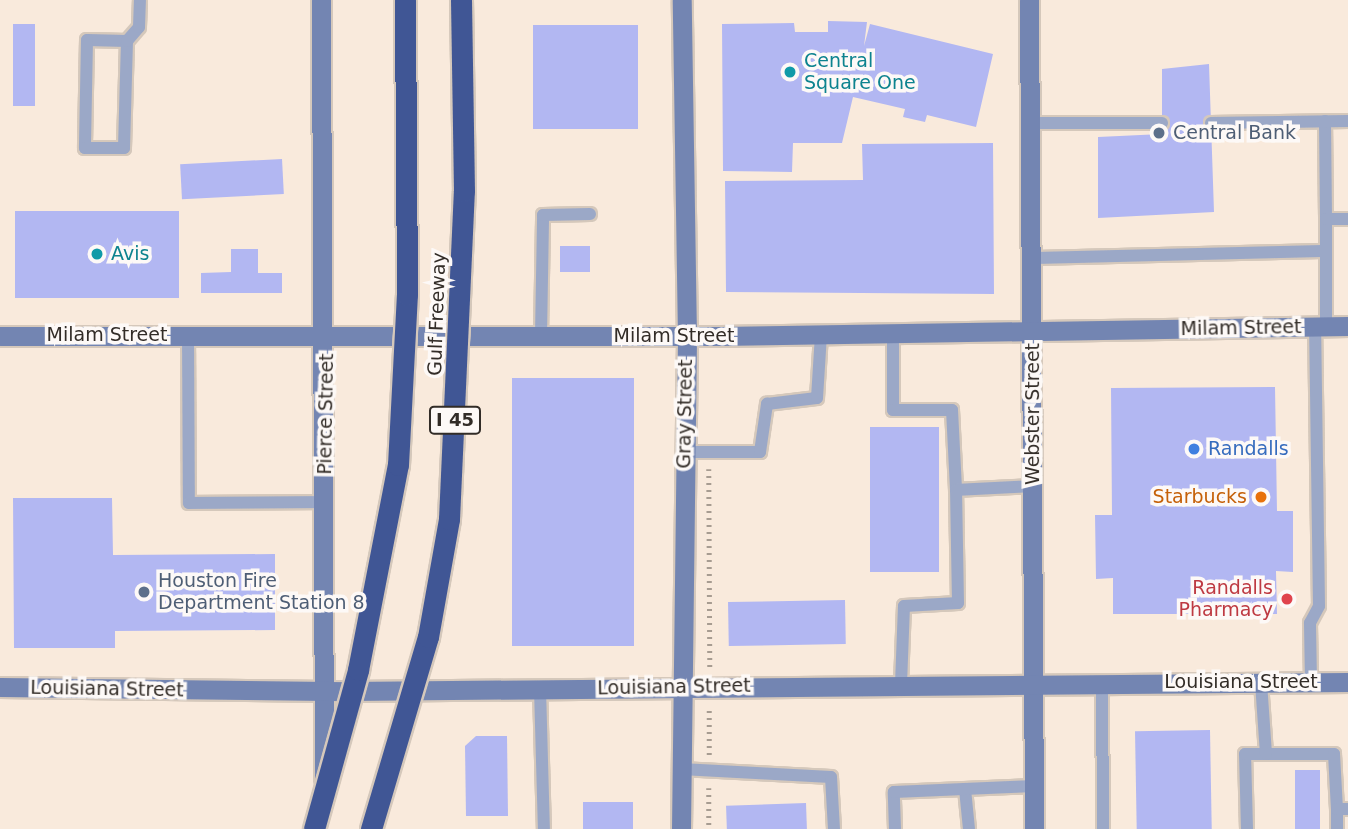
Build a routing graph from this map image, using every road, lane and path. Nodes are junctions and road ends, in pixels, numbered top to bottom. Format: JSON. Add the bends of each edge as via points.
{"nodes":[{"id":1,"x":140,"y":0,"type":"edge"},
{"id":2,"x":321,"y":0,"type":"edge"},
{"id":3,"x":405,"y":0,"type":"edge"},
{"id":4,"x":461,"y":0,"type":"edge"},
{"id":5,"x":682,"y":0,"type":"edge"},
{"id":6,"x":1029,"y":0,"type":"edge"},
{"id":7,"x":127,"y":41,"type":"junction"},
{"id":8,"x":1325,"y":121,"type":"junction"},
{"id":9,"x":1348,"y":121,"type":"edge"},
{"id":10,"x":1030,"y":123,"type":"junction"},
{"id":11,"x":1162,"y":123,"type":"dead end"},
{"id":12,"x":1211,"y":123,"type":"dead end"},
{"id":13,"x":590,"y":214,"type":"dead end"},
{"id":14,"x":1326,"y":219,"type":"junction"},
{"id":15,"x":1348,"y":219,"type":"edge"},
{"id":16,"x":1326,"y":251,"type":"junction"},
{"id":17,"x":1031,"y":258,"type":"junction"},
{"id":18,"x":1348,"y":326,"type":"edge"},
{"id":19,"x":1321,"y":327,"type":"junction"},
{"id":20,"x":1032,"y":331,"type":"junction"},
{"id":21,"x":327,"y":333,"type":"junction"},
{"id":22,"x":893,"y":333,"type":"junction"},
{"id":23,"x":188,"y":334,"type":"junction"},
{"id":24,"x":541,"y":335,"type":"junction"},
{"id":25,"x":821,"y":335,"type":"junction"},
{"id":26,"x":0,"y":336,"type":"edge"},
{"id":27,"x":687,"y":337,"type":"junction"},
{"id":28,"x":685,"y":452,"type":"junction"},
{"id":29,"x":709,"y":452,"type":"junction"},
{"id":30,"x":1033,"y":486,"type":"junction"},
{"id":31,"x":956,"y":490,"type":"junction"},
{"id":32,"x":325,"y":502,"type":"junction"},
{"id":33,"x":710,"y":655,"type":"dead end"},
{"id":34,"x":1261,"y":682,"type":"junction"},
{"id":35,"x":1311,"y":682,"type":"junction"},
{"id":36,"x":1348,"y":682,"type":"edge"},
{"id":37,"x":1033,"y":683,"type":"junction"},
{"id":38,"x":1102,"y":683,"type":"junction"},
{"id":39,"x":901,"y":684,"type":"junction"},
{"id":40,"x":0,"y":687,"type":"edge"},
{"id":41,"x":681,"y":687,"type":"junction"},
{"id":42,"x":540,"y":689,"type":"junction"},
{"id":43,"x":323,"y":691,"type":"junction"},
{"id":44,"x":1266,"y":754,"type":"junction"},
{"id":45,"x":681,"y":769,"type":"junction"},
{"id":46,"x":1034,"y":786,"type":"junction"},
{"id":47,"x":964,"y":789,"type":"junction"},
{"id":48,"x":1343,"y":809,"type":"edge"},
{"id":49,"x":314,"y":829,"type":"edge"},
{"id":50,"x":324,"y":829,"type":"edge"},
{"id":51,"x":371,"y":829,"type":"edge"},
{"id":52,"x":544,"y":829,"type":"edge"},
{"id":53,"x":681,"y":829,"type":"edge"},
{"id":54,"x":834,"y":829,"type":"edge"},
{"id":55,"x":895,"y":829,"type":"edge"},
{"id":56,"x":969,"y":829,"type":"edge"},
{"id":57,"x":1034,"y":829,"type":"edge"},
{"id":58,"x":1103,"y":829,"type":"edge"},
{"id":59,"x":1247,"y":829,"type":"edge"},
{"id":60,"x":1337,"y":829,"type":"edge"}],
"edges":[{"from":1,"to":7,"type":"lane","via":[[139,27]]},
{"from":2,"to":21,"type":"main road","name":"Pierce Street"},
{"from":3,"to":49,"type":"highway","name":"Gulf Freeway","number":"I 45","bridge":true,"via":[[407,295],[398,465],[358,670]]},
{"from":4,"to":51,"type":"highway","name":"Gulf Freeway","number":"I 45","bridge":true,"via":[[464,191],[449,519],[428,637]]},
{"from":5,"to":27,"type":"main road","name":"Gray Street"},
{"from":6,"to":10,"type":"main road","name":"Webster Street"},
{"from":7,"to":7,"type":"lane","via":[[87,40],[85,148],[124,148]]},
{"from":8,"to":9,"type":"lane"},
{"from":8,"to":12,"type":"lane"},
{"from":8,"to":14,"type":"lane"},
{"from":10,"to":11,"type":"lane"},
{"from":10,"to":17,"type":"main road","name":"Webster Street"},
{"from":13,"to":24,"type":"lane","via":[[543,215]]},
{"from":14,"to":15,"type":"lane"},
{"from":14,"to":16,"type":"lane"},
{"from":16,"to":17,"type":"lane"},
{"from":16,"to":19,"type":"lane"},
{"from":17,"to":20,"type":"main road","name":"Webster Street"},
{"from":18,"to":19,"type":"main road","name":"Milam Street"},
{"from":19,"to":20,"type":"main road","name":"Milam Street"},
{"from":19,"to":35,"type":"lane","via":[[1319,606],[1310,623]]},
{"from":20,"to":22,"type":"main road","name":"Milam Street"},
{"from":20,"to":30,"type":"main road","name":"Webster Street"},
{"from":21,"to":23,"type":"main road","name":"Milam Street"},
{"from":21,"to":24,"type":"main road","name":"Milam Street"},
{"from":21,"to":32,"type":"main road","name":"Pierce Street"},
{"from":22,"to":25,"type":"main road","name":"Milam Street"},
{"from":22,"to":31,"type":"lane","via":[[893,410],[952,410]]},
{"from":23,"to":26,"type":"main road","name":"Milam Street"},
{"from":23,"to":32,"type":"lane","via":[[189,503]]},
{"from":24,"to":27,"type":"main road","name":"Milam Street"},
{"from":25,"to":27,"type":"main road","name":"Milam Street"},
{"from":25,"to":29,"type":"lane","via":[[817,398],[767,404],[760,452]]},
{"from":27,"to":28,"type":"main road","name":"Gray Street"},
{"from":28,"to":29,"type":"lane"},
{"from":28,"to":41,"type":"main road","name":"Gray Street"},
{"from":29,"to":33,"type":"path"},
{"from":30,"to":31,"type":"lane"},
{"from":30,"to":37,"type":"main road","name":"Webster Street"},
{"from":31,"to":39,"type":"lane","via":[[958,603],[904,606]]},
{"from":32,"to":43,"type":"main road","name":"Pierce Street"},
{"from":34,"to":35,"type":"main road","name":"Louisiana Street"},
{"from":34,"to":38,"type":"main road","name":"Louisiana Street"},
{"from":34,"to":44,"type":"lane"},
{"from":35,"to":36,"type":"main road","name":"Louisiana Street"},
{"from":37,"to":38,"type":"main road","name":"Louisiana Street"},
{"from":37,"to":39,"type":"main road","name":"Louisiana Street"},
{"from":37,"to":46,"type":"main road","name":"Webster Street"},
{"from":38,"to":58,"type":"lane"},
{"from":39,"to":41,"type":"main road","name":"Louisiana Street"},
{"from":40,"to":43,"type":"main road","name":"Louisiana Street"},
{"from":41,"to":42,"type":"main road","name":"Louisiana Street"},
{"from":41,"to":45,"type":"main road","name":"Gray Street"},
{"from":42,"to":43,"type":"main road","name":"Louisiana Street"},
{"from":42,"to":52,"type":"lane"},
{"from":43,"to":50,"type":"main road","name":"Pierce Street"},
{"from":44,"to":48,"type":"lane","via":[[1335,754]]},
{"from":44,"to":59,"type":"lane","via":[[1245,754]]},
{"from":45,"to":53,"type":"main road","name":"Gray Street"},
{"from":45,"to":54,"type":"lane","via":[[831,778]]},
{"from":46,"to":47,"type":"lane"},
{"from":46,"to":57,"type":"main road","name":"Webster Street"},
{"from":47,"to":55,"type":"lane","via":[[894,792]]},
{"from":47,"to":56,"type":"lane"},
{"from":48,"to":60,"type":"lane"}]}
